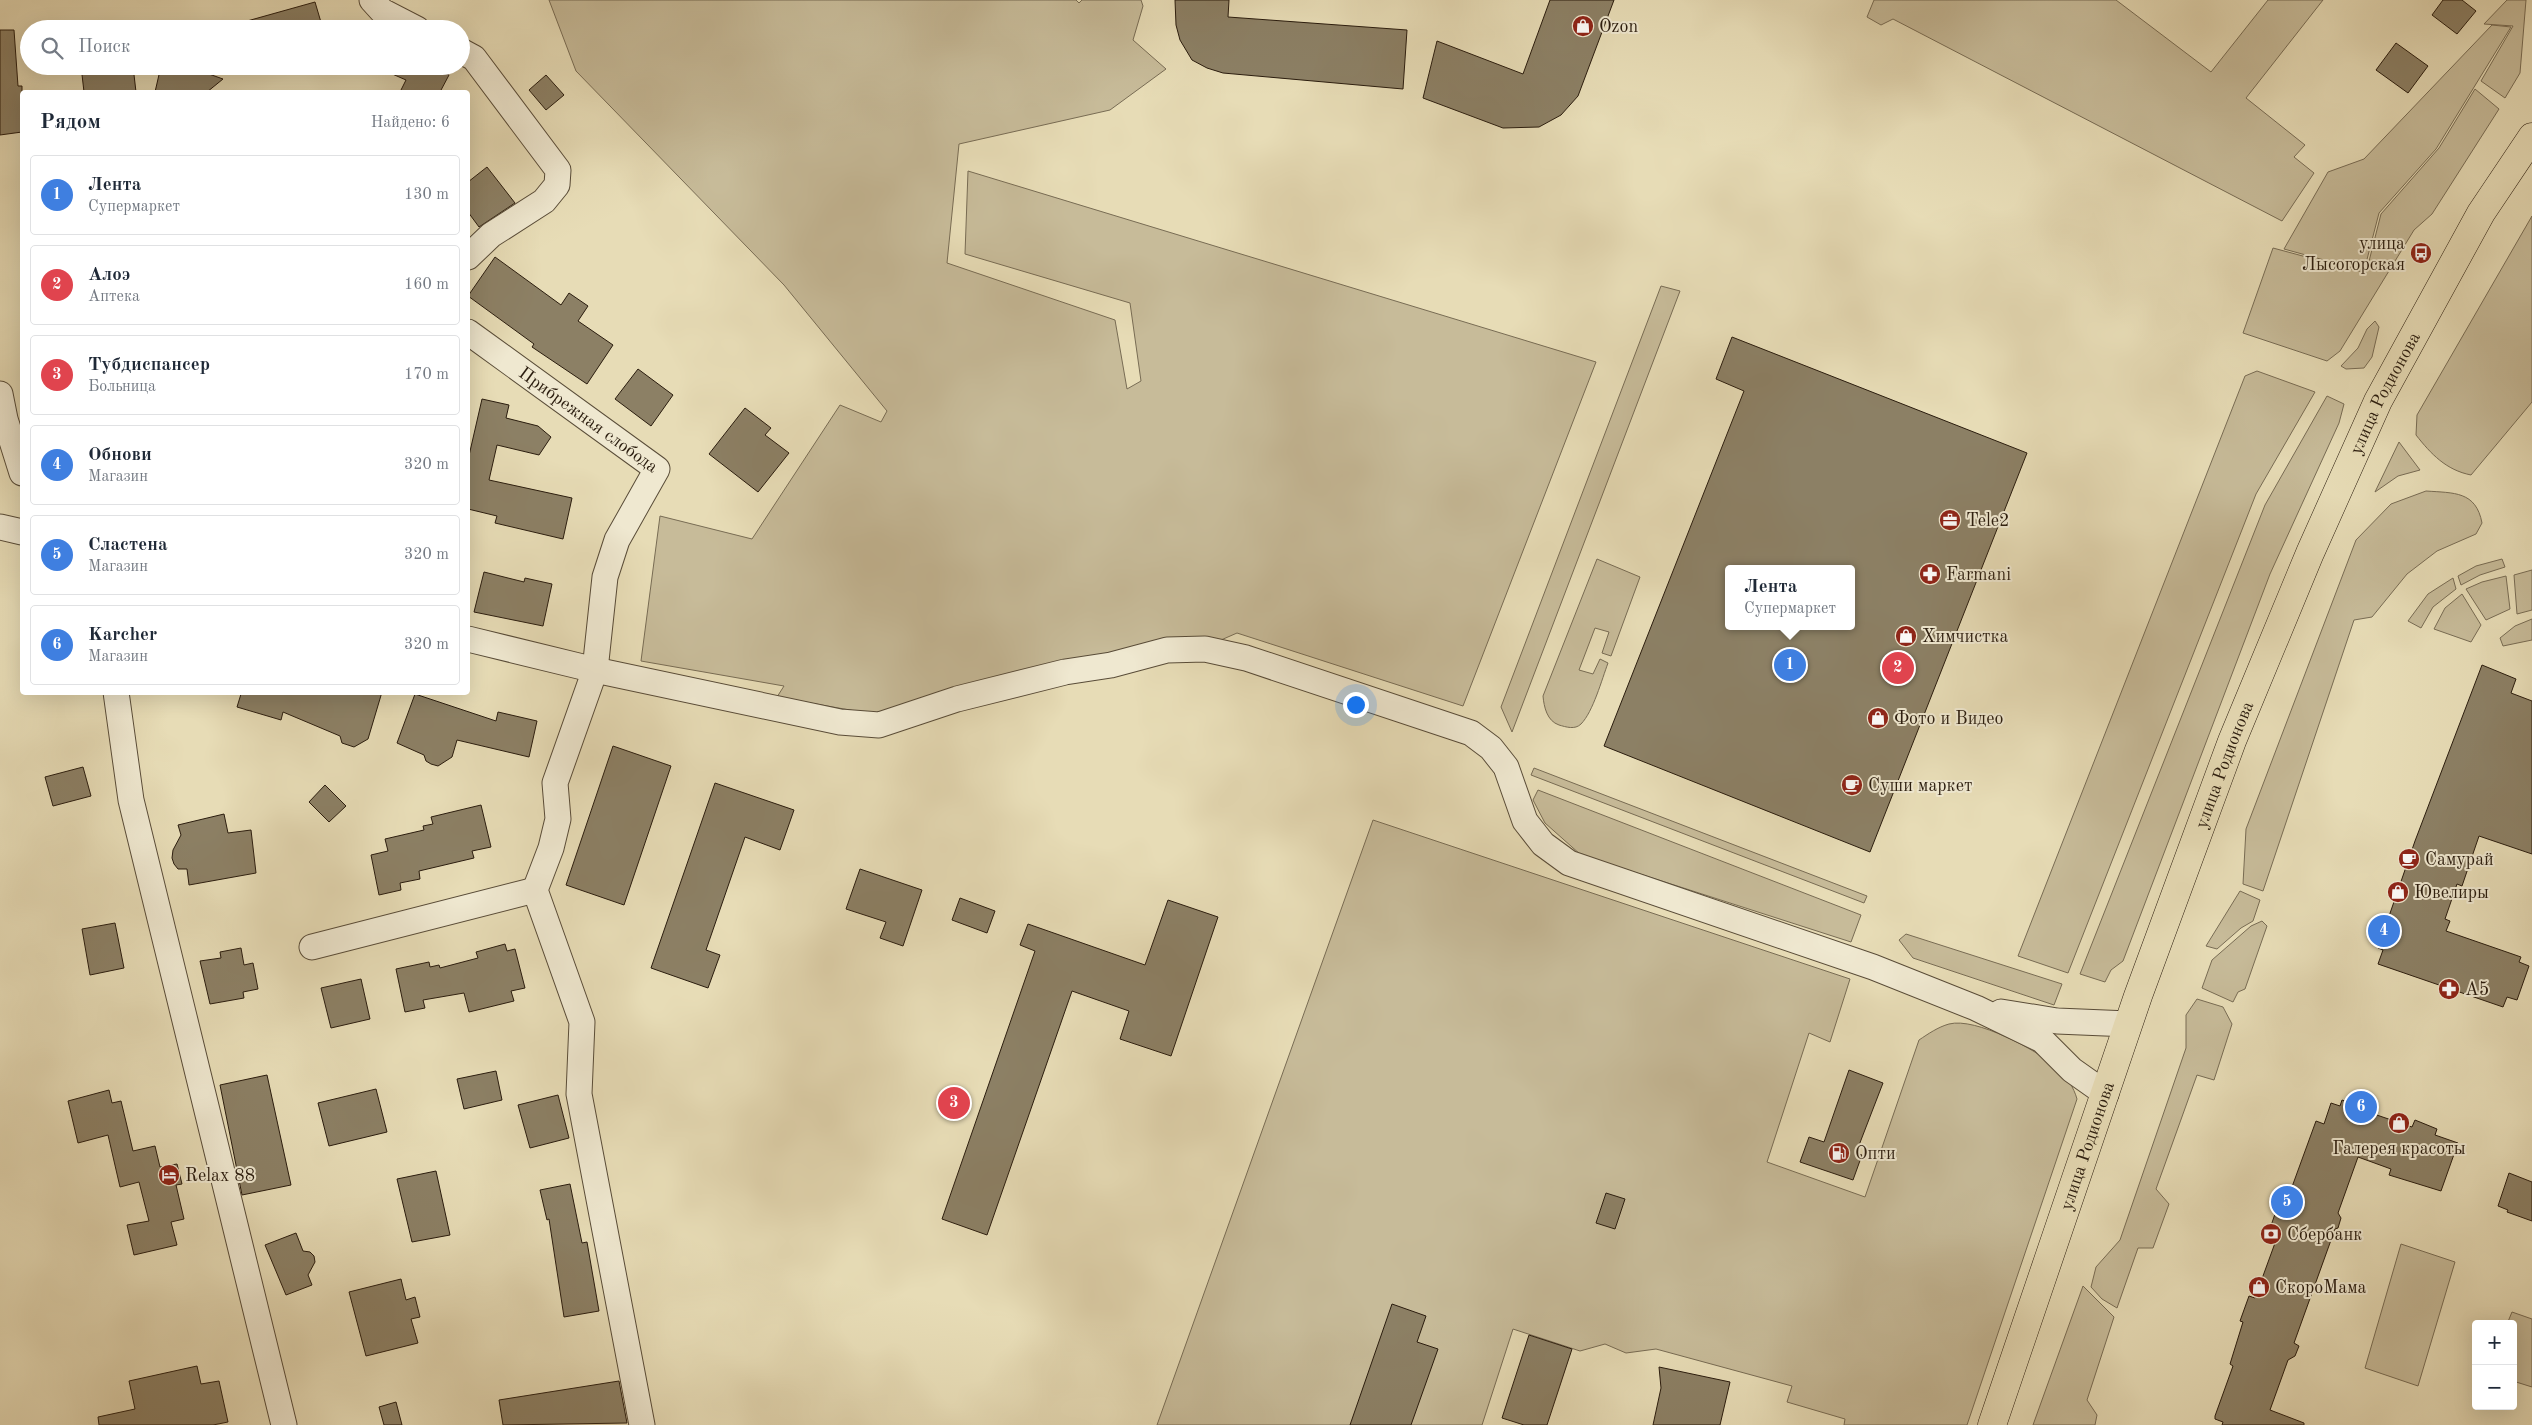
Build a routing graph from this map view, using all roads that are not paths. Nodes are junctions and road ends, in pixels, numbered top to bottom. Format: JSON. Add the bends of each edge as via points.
{"nodes":[{"id":1,"x":372,"y":0,"type":"edge"},
{"id":2,"x":400,"y":20,"type":"edge"},
{"id":3,"x":470,"y":56,"type":"edge"},
{"id":4,"x":2532,"y":137,"type":"edge"},
{"id":5,"x":470,"y":256,"type":"edge"},
{"id":6,"x":470,"y":333,"type":"edge"},
{"id":7,"x":0,"y":394,"type":"edge"},
{"id":8,"x":20,"y":467,"type":"edge"},
{"id":9,"x":0,"y":528,"type":"edge"},
{"id":10,"x":20,"y":532,"type":"edge"},
{"id":11,"x":470,"y":639,"type":"edge"},
{"id":12,"x":595,"y":670,"type":"junction"},
{"id":13,"x":116,"y":695,"type":"edge"},
{"id":14,"x":535,"y":890,"type":"junction"},
{"id":15,"x":312,"y":947,"type":"dead end"},
{"id":16,"x":1976,"y":1008,"type":"junction"},
{"id":17,"x":2128,"y":1024,"type":"junction"},
{"id":18,"x":2106,"y":1094,"type":"junction"},
{"id":19,"x":284,"y":1425,"type":"edge"},
{"id":20,"x":642,"y":1425,"type":"edge"},
{"id":21,"x":1992,"y":1425,"type":"edge"}],
"edges":[{"from":1,"to":2,"type":"street","via":[[382,11]]},
{"from":3,"to":5,"type":"street","via":[[558,170],[557,185],[544,201],[491,235]]},
{"from":4,"to":17,"type":"main road","name":"улица Родионова","via":[[2474,227],[2378,401],[2310,552],[2232,741]]},
{"from":6,"to":12,"type":"street","name":"Прибрежная слобода","via":[[657,469],[617,540],[605,577]]},
{"from":7,"to":8,"type":"street"},
{"from":9,"to":10,"type":"street"},
{"from":11,"to":12,"type":"street"},
{"from":12,"to":14,"type":"street","via":[[555,782],[558,819]]},
{"from":12,"to":16,"type":"street","via":[[840,722],[879,725],[957,698],[1167,650],[1206,649],[1246,658],[1471,733],[1491,748],[1506,767],[1525,821],[1543,844],[1569,863],[1873,967]]},
{"from":13,"to":19,"type":"street","via":[[131,800]]},
{"from":14,"to":15,"type":"street"},
{"from":14,"to":20,"type":"street","via":[[582,1022],[579,1094]]},
{"from":16,"to":17,"type":"street","via":[[2057,1021]]},
{"from":16,"to":18,"type":"street","via":[[2042,1040],[2072,1070]]},
{"from":17,"to":18,"type":"main road","name":"улица Родионова"},
{"from":18,"to":21,"type":"main road","name":"улица Родионова"}]}
